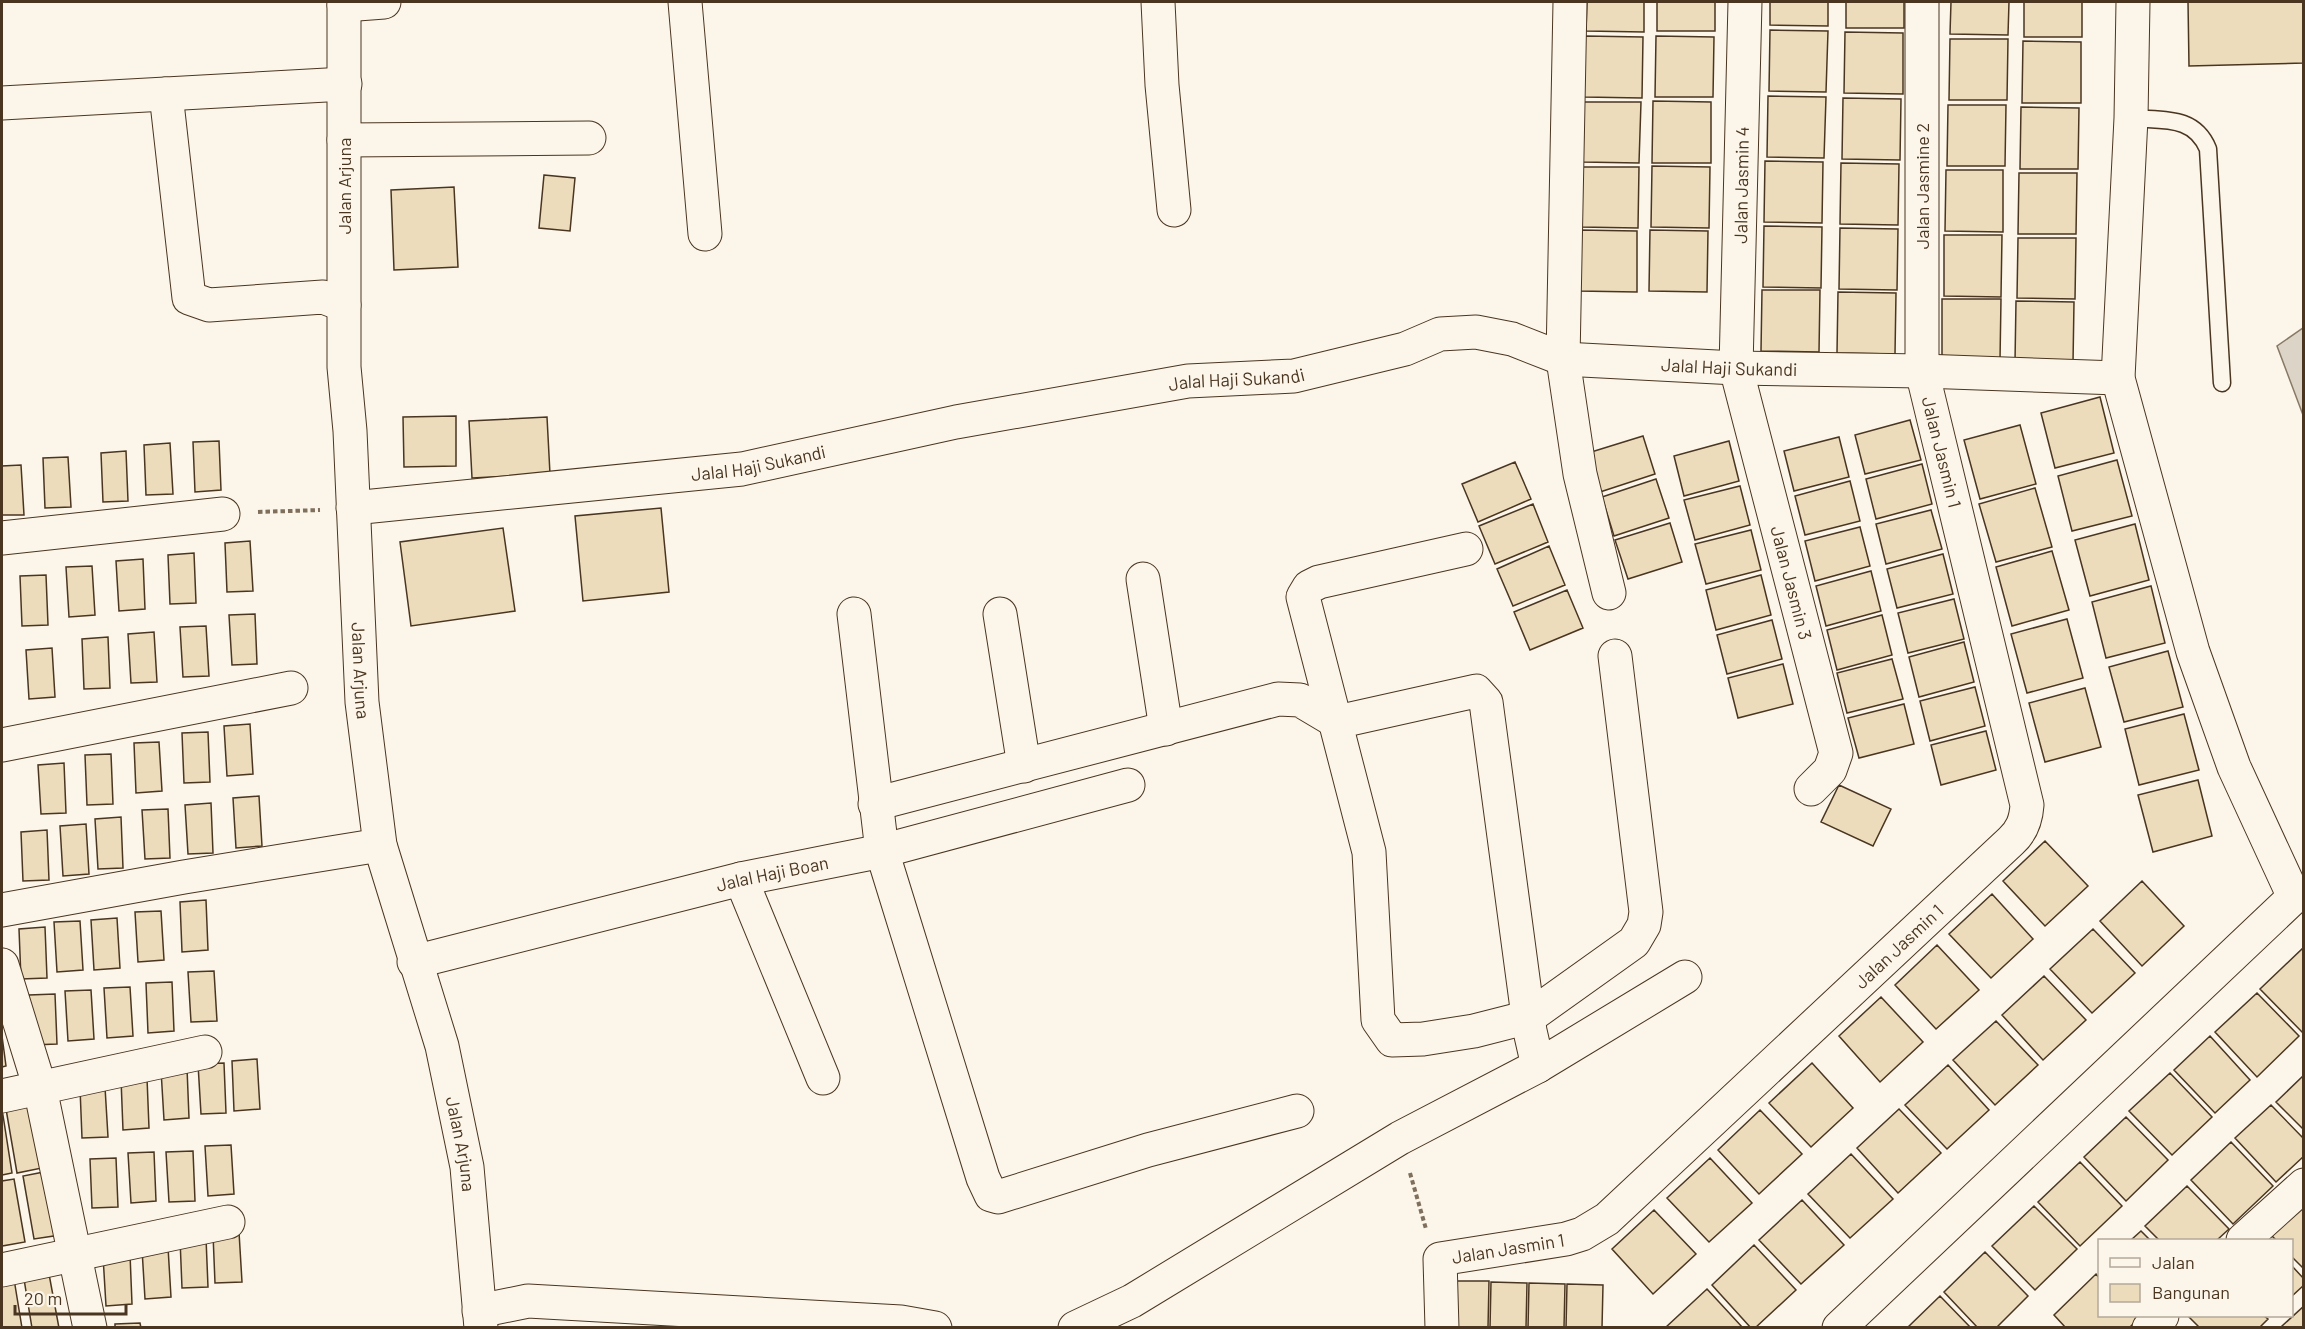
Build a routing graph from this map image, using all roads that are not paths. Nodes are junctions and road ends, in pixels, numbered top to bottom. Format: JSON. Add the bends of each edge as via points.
{"nodes":[{"id":1,"x":384,"y":2,"type":"edge"},
{"id":2,"x":685,"y":2,"type":"edge"},
{"id":3,"x":1158,"y":2,"type":"edge"},
{"id":4,"x":1570,"y":2,"type":"edge"},
{"id":5,"x":1745,"y":2,"type":"edge"},
{"id":6,"x":1922,"y":2,"type":"edge"},
{"id":7,"x":2133,"y":2,"type":"edge"},
{"id":8,"x":344,"y":3,"type":"edge"},
{"id":9,"x":345,"y":84,"type":"junction"},
{"id":10,"x":166,"y":94,"type":"junction"},
{"id":11,"x":2,"y":103,"type":"edge"},
{"id":12,"x":2131,"y":118,"type":"junction"},
{"id":13,"x":589,"y":138,"type":"dead end"},
{"id":14,"x":344,"y":140,"type":"junction"},
{"id":15,"x":1174,"y":210,"type":"dead end"},
{"id":16,"x":705,"y":234,"type":"dead end"},
{"id":17,"x":344,"y":305,"type":"junction"},
{"id":18,"x":1563,"y":359,"type":"junction"},
{"id":19,"x":1736,"y":368,"type":"junction"},
{"id":20,"x":1922,"y":371,"type":"junction"},
{"id":21,"x":2118,"y":378,"type":"junction"},
{"id":22,"x":2222,"y":383,"type":"dead end"},
{"id":23,"x":353,"y":508,"type":"junction"},
{"id":24,"x":223,"y":514,"type":"road end"},
{"id":25,"x":2,"y":538,"type":"edge"},
{"id":26,"x":1466,"y":549,"type":"dead end"},
{"id":27,"x":1143,"y":579,"type":"dead end"},
{"id":28,"x":1609,"y":593,"type":"dead end"},
{"id":29,"x":855,"y":614,"type":"dead end"},
{"id":30,"x":1000,"y":614,"type":"dead end"},
{"id":31,"x":1616,"y":656,"type":"dead end"},
{"id":32,"x":291,"y":688,"type":"dead end"},
{"id":33,"x":1337,"y":722,"type":"junction"},
{"id":34,"x":1166,"y":729,"type":"junction"},
{"id":35,"x":2,"y":745,"type":"edge"},
{"id":36,"x":1024,"y":766,"type":"junction"},
{"id":37,"x":1128,"y":785,"type":"dead end"},
{"id":38,"x":1811,"y":789,"type":"dead end"},
{"id":39,"x":875,"y":804,"type":"junction"},
{"id":40,"x":380,"y":845,"type":"junction"},
{"id":41,"x":882,"y":851,"type":"junction"},
{"id":42,"x":741,"y":879,"type":"junction"},
{"id":43,"x":2299,"y":895,"type":"edge"},
{"id":44,"x":2,"y":910,"type":"edge"},
{"id":45,"x":414,"y":962,"type":"junction"},
{"id":46,"x":2,"y":965,"type":"edge"},
{"id":47,"x":1685,"y":977,"type":"dead end"},
{"id":48,"x":1533,"y":1042,"type":"junction"},
{"id":49,"x":205,"y":1052,"type":"dead end"},
{"id":50,"x":823,"y":1078,"type":"dead end"},
{"id":51,"x":40,"y":1088,"type":"junction"},
{"id":52,"x":2,"y":1096,"type":"edge"},
{"id":53,"x":1297,"y":1111,"type":"dead end"},
{"id":54,"x":2304,"y":1185,"type":"edge"},
{"id":55,"x":228,"y":1222,"type":"dead end"},
{"id":56,"x":2244,"y":1239,"type":"edge"},
{"id":57,"x":74,"y":1255,"type":"junction"},
{"id":58,"x":2,"y":1270,"type":"edge"},
{"id":59,"x":1137,"y":1314,"type":"edge"},
{"id":60,"x":2161,"y":1317,"type":"edge"},
{"id":61,"x":480,"y":1319,"type":"edge"},
{"id":62,"x":90,"y":1328,"type":"edge"},
{"id":63,"x":935,"y":1328,"type":"edge"},
{"id":64,"x":1075,"y":1328,"type":"edge"},
{"id":65,"x":1442,"y":1328,"type":"edge"},
{"id":66,"x":1839,"y":1328,"type":"edge"},
{"id":67,"x":2149,"y":1328,"type":"edge"}],
"edges":[{"from":1,"to":8,"type":"street"},
{"from":2,"to":16,"type":"street"},
{"from":3,"to":15,"type":"street"},
{"from":4,"to":18,"type":"street"},
{"from":5,"to":19,"type":"street","name":"Jalan Jasmin 4"},
{"from":6,"to":20,"type":"street","name":"Jalan Jasmine 2"},
{"from":7,"to":12,"type":"street"},
{"from":8,"to":9,"type":"street","name":"Jalan Arjuna"},
{"from":9,"to":10,"type":"street"},
{"from":9,"to":14,"type":"street","name":"Jalan Arjuna"},
{"from":10,"to":11,"type":"street"},
{"from":10,"to":17,"type":"street","via":[[189,298],[209,304],[323,297]]},
{"from":12,"to":21,"type":"street"},
{"from":12,"to":22,"type":"lane","via":[[2187,124],[2200,134],[2208,149]]},
{"from":13,"to":14,"type":"street"},
{"from":14,"to":17,"type":"street","name":"Jalan Arjuna"},
{"from":17,"to":23,"type":"street","name":"Jalan Arjuna"},
{"from":18,"to":19,"type":"street","name":"Jalal Haji Sukandi"},
{"from":18,"to":23,"type":"street","name":"Jalal Haji Sukandi","via":[[1512,339],[1476,332],[1440,334],[1405,349],[1294,376],[1188,381],[956,422],[742,469]]},
{"from":18,"to":28,"type":"street","via":[[1580,474]]},
{"from":19,"to":20,"type":"street","name":"Jalal Haji Sukandi"},
{"from":19,"to":38,"type":"street","name":"Jalan Jasmin 3","via":[[1836,753],[1830,770]]},
{"from":20,"to":21,"type":"street","name":"Jalal Haji Sukandi"},
{"from":20,"to":65,"type":"street","name":"Jalan Jasmin 1","via":[[2028,805],[2022,828],[1606,1219],[1566,1239],[1440,1259]]},
{"from":21,"to":43,"type":"street","via":[[2193,652],[2234,767]]},
{"from":23,"to":40,"type":"street","name":"Jalan Arjuna","via":[[362,702]]},
{"from":24,"to":25,"type":"street"},
{"from":26,"to":33,"type":"street","via":[[1319,582],[1306,591],[1304,602]]},
{"from":27,"to":34,"type":"street"},
{"from":29,"to":39,"type":"street"},
{"from":30,"to":36,"type":"street"},
{"from":31,"to":48,"type":"street","via":[[1646,912],[1644,925],[1634,942]]},
{"from":32,"to":35,"type":"street"},
{"from":33,"to":34,"type":"street","via":[[1300,700],[1278,699]]},
{"from":33,"to":48,"type":"street","via":[[1369,852],[1378,1020],[1392,1040],[1474,1031]]},
{"from":33,"to":48,"type":"street","via":[[1472,690],[1484,697]]},
{"from":34,"to":36,"type":"street"},
{"from":36,"to":39,"type":"street"},
{"from":37,"to":41,"type":"street","name":"Jalal Haji Boan"},
{"from":39,"to":41,"type":"street"},
{"from":40,"to":44,"type":"street"},
{"from":40,"to":45,"type":"street","name":"Jalan Arjuna"},
{"from":41,"to":42,"type":"street","name":"Jalal Haji Boan"},
{"from":41,"to":53,"type":"street","via":[[991,1195],[998,1197],[1148,1150]]},
{"from":42,"to":45,"type":"street","name":"Jalal Haji Boan"},
{"from":42,"to":50,"type":"street"},
{"from":43,"to":66,"type":"street"},
{"from":45,"to":61,"type":"street","name":"Jalan Arjuna","via":[[442,1046],[467,1167]]},
{"from":46,"to":51,"type":"street"},
{"from":47,"to":48,"type":"street"},
{"from":48,"to":59,"type":"street","via":[[1400,1138]]},
{"from":49,"to":51,"type":"street"},
{"from":51,"to":52,"type":"street"},
{"from":51,"to":57,"type":"street"},
{"from":54,"to":56,"type":"street"},
{"from":55,"to":57,"type":"street"},
{"from":57,"to":58,"type":"street"},
{"from":57,"to":62,"type":"street"},
{"from":59,"to":64,"type":"street"},
{"from":60,"to":67,"type":"street"},
{"from":61,"to":63,"type":"street","via":[[528,1301],[901,1322]]}]}
